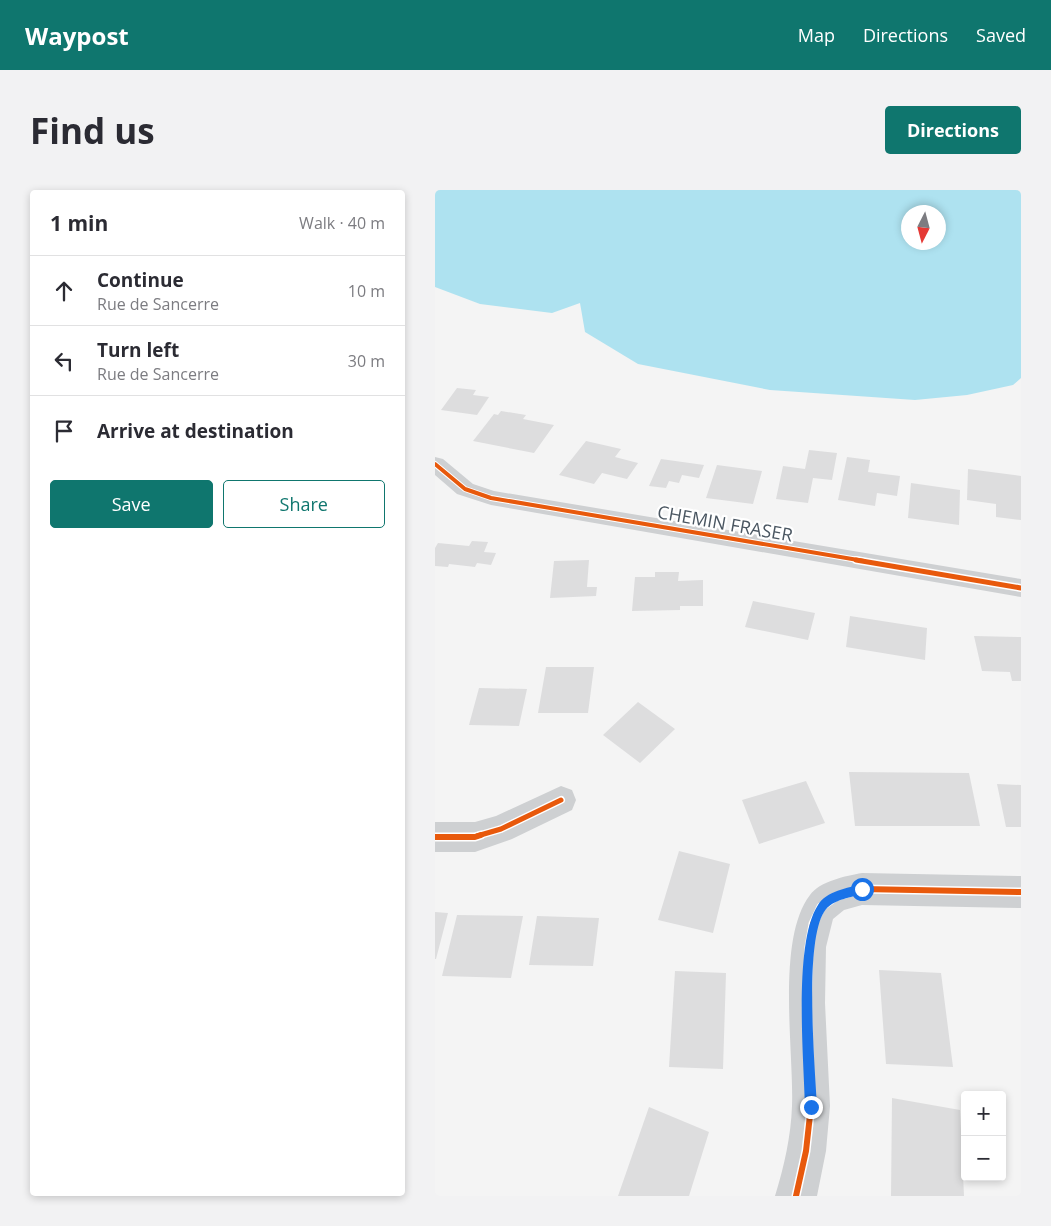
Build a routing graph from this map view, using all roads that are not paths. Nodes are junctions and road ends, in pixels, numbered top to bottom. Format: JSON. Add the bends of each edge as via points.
{"nodes":[{"id":1,"x":438,"y":472,"type":"edge"},
{"id":2,"x":1021,"y":588,"type":"edge"},
{"id":3,"x":561,"y":800,"type":"dead end"},
{"id":4,"x":435,"y":837,"type":"edge"},
{"id":5,"x":1021,"y":892,"type":"edge"},
{"id":6,"x":796,"y":1196,"type":"edge"}],
"edges":[{"from":1,"to":2,"type":"street","name":"CHEMIN FRASER","via":[[465,489],[491,498]]},
{"from":3,"to":4,"type":"street","via":[[501,829],[475,837]]},
{"from":5,"to":6,"type":"street","via":[[862,889],[841,894],[822,906],[813,925],[809,950],[811,1107],[803,1171]]}]}
